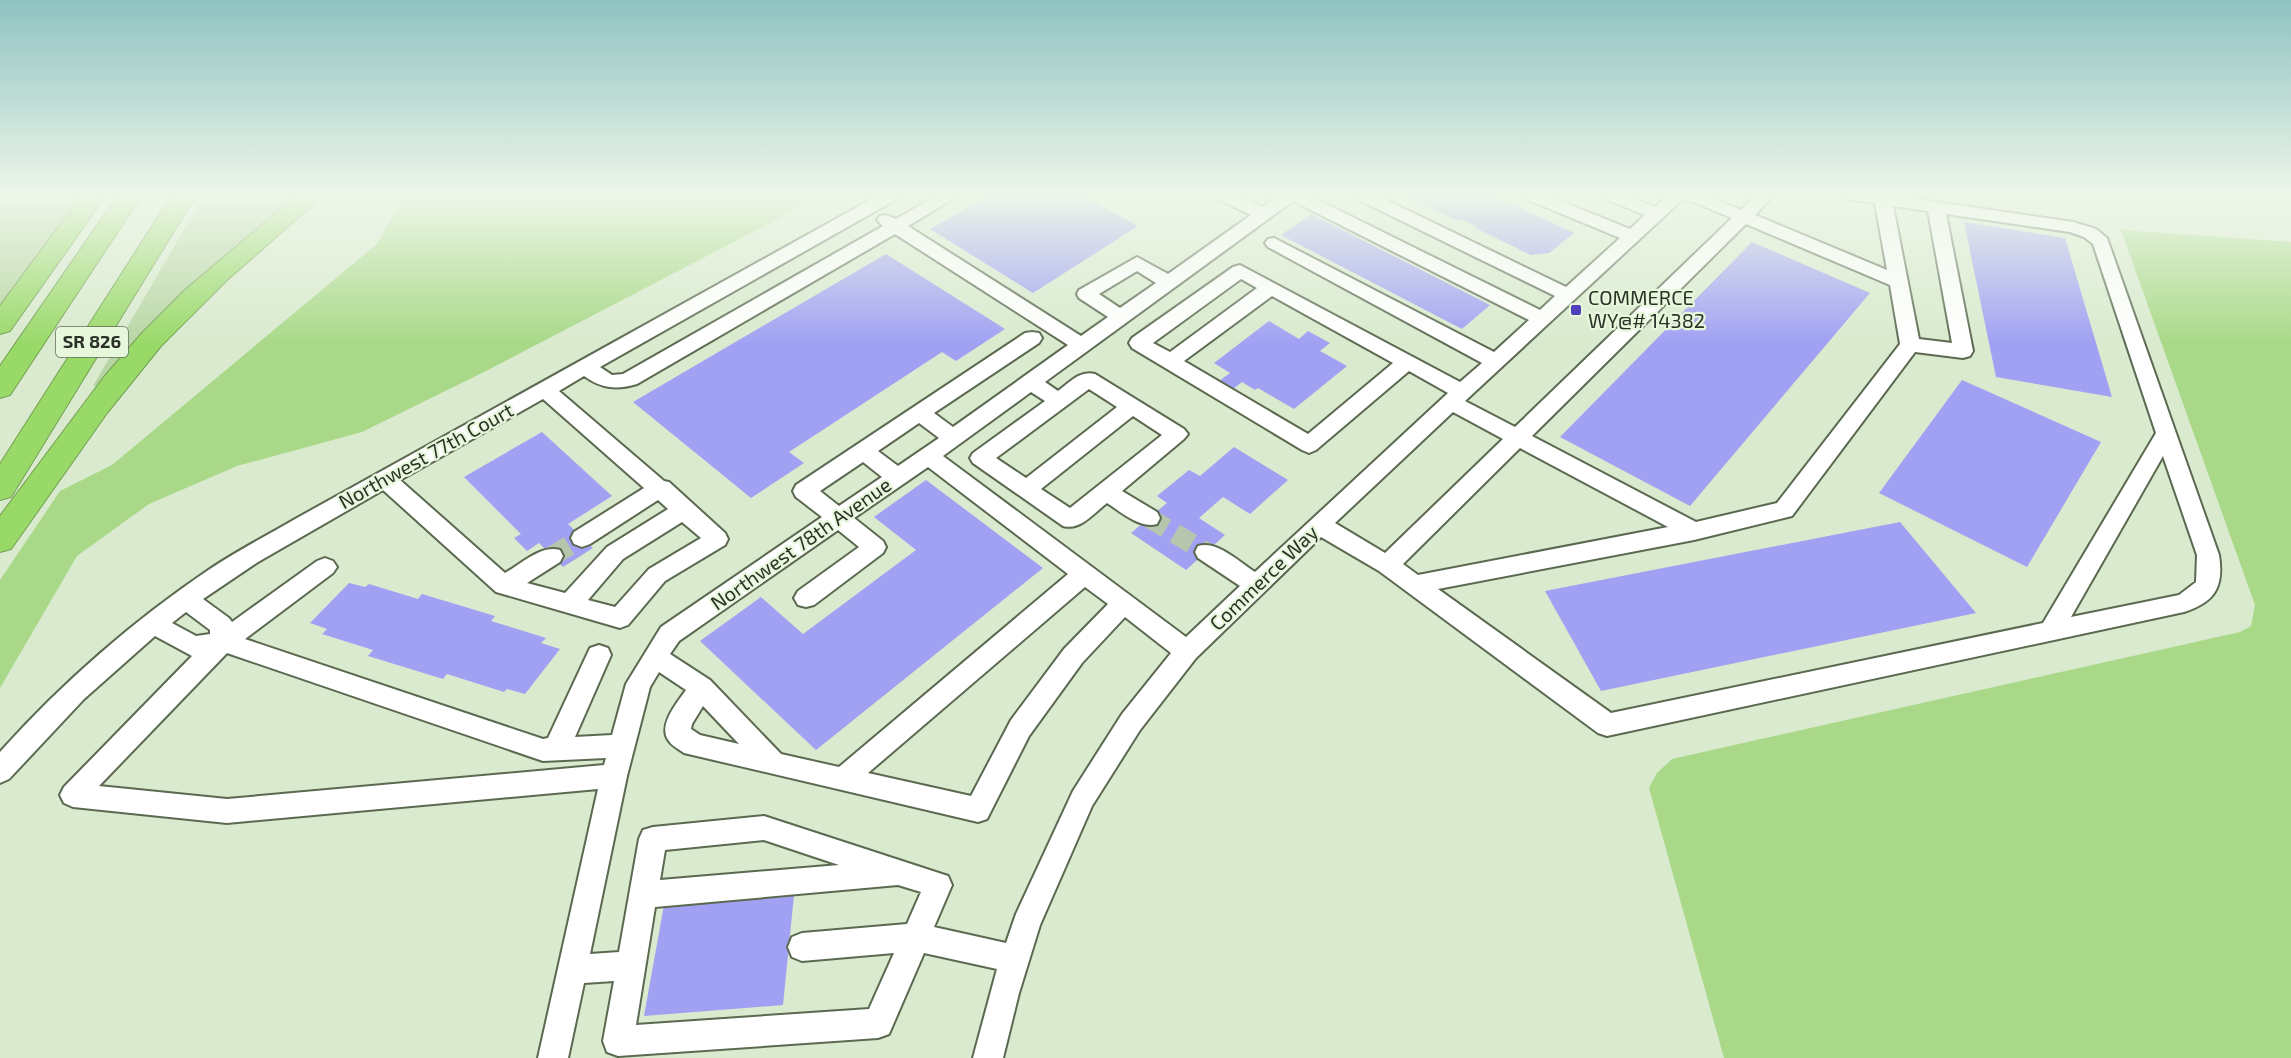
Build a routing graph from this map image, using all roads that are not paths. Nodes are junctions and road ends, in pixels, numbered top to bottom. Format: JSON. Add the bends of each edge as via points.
{"nodes":[{"id":1,"x":58,"y":244,"type":"edge"},
{"id":2,"x":97,"y":244,"type":"edge"},
{"id":3,"x":135,"y":244,"type":"edge"},
{"id":4,"x":153,"y":244,"type":"edge"},
{"id":5,"x":251,"y":244,"type":"edge"},
{"id":6,"x":803,"y":244,"type":"edge"},
{"id":7,"x":866,"y":244,"type":"edge"},
{"id":8,"x":923,"y":244,"type":"edge"},
{"id":9,"x":1222,"y":244,"type":"edge"},
{"id":10,"x":1277,"y":244,"type":"edge"},
{"id":11,"x":1393,"y":244,"type":"edge"},
{"id":12,"x":1464,"y":244,"type":"edge"},
{"id":13,"x":1624,"y":244,"type":"edge"},
{"id":14,"x":1716,"y":244,"type":"edge"},
{"id":15,"x":1809,"y":244,"type":"edge"},
{"id":16,"x":1892,"y":244,"type":"edge"},
{"id":17,"x":1943,"y":244,"type":"edge"},
{"id":18,"x":2102,"y":244,"type":"edge"},
{"id":19,"x":1899,"y":282,"type":"junction"},
{"id":20,"x":1168,"y":283,"type":"junction"},
{"id":21,"x":1270,"y":288,"type":"junction"},
{"id":22,"x":1568,"y":295,"type":"junction"},
{"id":23,"x":1121,"y":317,"type":"junction"},
{"id":24,"x":1542,"y":319,"type":"junction"},
{"id":25,"x":0,"y":324,"type":"edge"},
{"id":26,"x":1032,"y":338,"type":"dead end"},
{"id":27,"x":1082,"y":345,"type":"junction"},
{"id":28,"x":1910,"y":345,"type":"junction"},
{"id":29,"x":1170,"y":362,"type":"junction"},
{"id":30,"x":1407,"y":362,"type":"junction"},
{"id":31,"x":1495,"y":362,"type":"junction"},
{"id":32,"x":586,"y":367,"type":"junction"},
{"id":33,"x":1030,"y":382,"type":"junction"},
{"id":34,"x":0,"y":388,"type":"edge"},
{"id":35,"x":545,"y":390,"type":"junction"},
{"id":36,"x":1456,"y":397,"type":"junction"},
{"id":37,"x":1059,"y":401,"type":"junction"},
{"id":38,"x":1132,"y":406,"type":"junction"},
{"id":39,"x":920,"y":413,"type":"junction"},
{"id":40,"x":2166,"y":434,"type":"junction"},
{"id":41,"x":954,"y":438,"type":"junction"},
{"id":42,"x":1518,"y":438,"type":"junction"},
{"id":43,"x":863,"y":451,"type":"junction"},
{"id":44,"x":0,"y":453,"type":"edge"},
{"id":45,"x":928,"y":456,"type":"junction"},
{"id":46,"x":898,"y":477,"type":"junction"},
{"id":47,"x":385,"y":479,"type":"junction"},
{"id":48,"x":0,"y":489,"type":"edge"},
{"id":49,"x":661,"y":489,"type":"junction"},
{"id":50,"x":1026,"y":489,"type":"junction"},
{"id":51,"x":1106,"y":492,"type":"junction"},
{"id":52,"x":684,"y":510,"type":"junction"},
{"id":53,"x":838,"y":518,"type":"junction"},
{"id":54,"x":1149,"y":518,"type":"tunnel mouth"},
{"id":55,"x":1319,"y":525,"type":"junction"},
{"id":56,"x":1694,"y":531,"type":"junction"},
{"id":57,"x":582,"y":538,"type":"tunnel mouth"},
{"id":58,"x":0,"y":540,"type":"edge"},
{"id":59,"x":1206,"y":552,"type":"tunnel mouth"},
{"id":60,"x":552,"y":556,"type":"tunnel mouth"},
{"id":61,"x":1387,"y":566,"type":"junction"},
{"id":62,"x":325,"y":567,"type":"dead end"},
{"id":63,"x":1084,"y":574,"type":"junction"},
{"id":64,"x":1257,"y":585,"type":"junction"},
{"id":65,"x":1414,"y":585,"type":"junction"},
{"id":66,"x":504,"y":586,"type":"junction"},
{"id":67,"x":806,"y":598,"type":"dead end"},
{"id":68,"x":186,"y":600,"type":"junction"},
{"id":69,"x":1124,"y":603,"type":"junction"},
{"id":70,"x":570,"y":604,"type":"junction"},
{"id":71,"x":154,"y":624,"type":"junction"},
{"id":72,"x":2050,"y":631,"type":"junction"},
{"id":73,"x":223,"y":642,"type":"junction"},
{"id":74,"x":1187,"y":651,"type":"junction"},
{"id":75,"x":599,"y":656,"type":"dead end"},
{"id":76,"x":656,"y":657,"type":"junction"},
{"id":77,"x":701,"y":687,"type":"junction"},
{"id":78,"x":622,"y":746,"type":"junction"},
{"id":79,"x":556,"y":750,"type":"junction"},
{"id":80,"x":772,"y":762,"type":"junction"},
{"id":81,"x":0,"y":771,"type":"edge"},
{"id":82,"x":615,"y":776,"type":"junction"},
{"id":83,"x":843,"y":779,"type":"junction"},
{"id":84,"x":903,"y":873,"type":"junction"},
{"id":85,"x":643,"y":895,"type":"junction"},
{"id":86,"x":916,"y":938,"type":"junction"},
{"id":87,"x":802,"y":947,"type":"dead end"},
{"id":88,"x":1014,"y":959,"type":"junction"},
{"id":89,"x":631,"y":965,"type":"junction"},
{"id":90,"x":572,"y":970,"type":"junction"},
{"id":91,"x":553,"y":1058,"type":"edge"},
{"id":92,"x":988,"y":1058,"type":"edge"}],
"edges":[{"from":1,"to":25,"type":"highway"},
{"from":2,"to":34,"type":"highway","number":"SR 826"},
{"from":3,"to":44,"type":"highway"},
{"from":4,"to":48,"type":"highway","number":"SR 826"},
{"from":5,"to":58,"type":"highway","via":[[132,362]]},
{"from":6,"to":32,"type":"street","name":"Northwest 77th Court"},
{"from":7,"to":32,"type":"street","via":[[630,379],[607,382]]},
{"from":8,"to":27,"type":"street"},
{"from":9,"to":20,"type":"street","name":"Northwest 78th Avenue"},
{"from":10,"to":31,"type":"street"},
{"from":11,"to":24,"type":"street"},
{"from":12,"to":22,"type":"street"},
{"from":13,"to":22,"type":"street","name":"Commerce Way"},
{"from":14,"to":42,"type":"street"},
{"from":15,"to":19,"type":"street"},
{"from":16,"to":19,"type":"street"},
{"from":17,"to":28,"type":"street","via":[[1963,351]]},
{"from":18,"to":40,"type":"street"},
{"from":19,"to":28,"type":"street"},
{"from":20,"to":23,"type":"street","name":"Northwest 78th Avenue"},
{"from":20,"to":23,"type":"street","via":[[1137,263],[1086,294]]},
{"from":21,"to":29,"type":"street"},
{"from":21,"to":29,"type":"street","via":[[1240,271],[1139,343]]},
{"from":21,"to":30,"type":"street"},
{"from":22,"to":24,"type":"street","name":"Commerce Way"},
{"from":23,"to":27,"type":"street","name":"Northwest 78th Avenue"},
{"from":24,"to":31,"type":"street","name":"Commerce Way"},
{"from":26,"to":39,"type":"street"},
{"from":27,"to":33,"type":"street","name":"Northwest 78th Avenue"},
{"from":28,"to":56,"type":"street","via":[[1784,510]]},
{"from":29,"to":30,"type":"street","via":[[1309,445]]},
{"from":30,"to":36,"type":"street"},
{"from":31,"to":36,"type":"street","name":"Commerce Way"},
{"from":32,"to":35,"type":"street","name":"Northwest 77th Court"},
{"from":33,"to":37,"type":"street"},
{"from":33,"to":41,"type":"street","name":"Northwest 78th Avenue"},
{"from":35,"to":47,"type":"street","name":"Northwest 77th Court"},
{"from":35,"to":49,"type":"street"},
{"from":36,"to":42,"type":"street"},
{"from":36,"to":55,"type":"street","name":"Commerce Way"},
{"from":37,"to":38,"type":"street","via":[[1088,379]]},
{"from":37,"to":50,"type":"street","via":[[981,458]]},
{"from":38,"to":50,"type":"street"},
{"from":38,"to":51,"type":"street","via":[[1177,434]]},
{"from":39,"to":41,"type":"street"},
{"from":39,"to":43,"type":"street"},
{"from":40,"to":72,"type":"street"},
{"from":40,"to":72,"type":"street","via":[[2208,555],[2209,585],[2200,596],[2184,603]]},
{"from":41,"to":45,"type":"street","name":"Northwest 78th Avenue"},
{"from":42,"to":56,"type":"street"},
{"from":42,"to":61,"type":"street"},
{"from":43,"to":46,"type":"street"},
{"from":43,"to":53,"type":"street","via":[[804,491]]},
{"from":45,"to":46,"type":"street","name":"Northwest 78th Avenue"},
{"from":45,"to":63,"type":"street"},
{"from":46,"to":53,"type":"street","name":"Northwest 78th Avenue"},
{"from":47,"to":66,"type":"street"},
{"from":47,"to":68,"type":"street","name":"Northwest 77th Court","via":[[219,576]]},
{"from":49,"to":52,"type":"street"},
{"from":49,"to":57,"type":"street"},
{"from":50,"to":51,"type":"street","via":[[1071,520]]},
{"from":51,"to":54,"type":"street"},
{"from":52,"to":70,"type":"street","via":[[615,553]]},
{"from":52,"to":70,"type":"street","via":[[717,539],[657,575],[620,618]]},
{"from":53,"to":67,"type":"street","via":[[875,548]]},
{"from":53,"to":76,"type":"street","name":"Northwest 78th Avenue","via":[[670,634]]},
{"from":55,"to":61,"type":"street"},
{"from":55,"to":64,"type":"street","name":"Commerce Way"},
{"from":56,"to":65,"type":"street"},
{"from":59,"to":64,"type":"street"},
{"from":60,"to":66,"type":"street"},
{"from":61,"to":65,"type":"street"},
{"from":62,"to":73,"type":"street"},
{"from":63,"to":69,"type":"street"},
{"from":63,"to":83,"type":"street"},
{"from":64,"to":74,"type":"street","name":"Commerce Way"},
{"from":65,"to":72,"type":"street","via":[[1607,724]]},
{"from":66,"to":70,"type":"street"},
{"from":68,"to":71,"type":"street","name":"Northwest 77th Court"},
{"from":68,"to":73,"type":"street","via":[[221,624]]},
{"from":69,"to":74,"type":"street"},
{"from":69,"to":83,"type":"street","via":[[1072,656],[1020,728],[978,810]]},
{"from":71,"to":73,"type":"street","via":[[193,646]]},
{"from":71,"to":81,"type":"street","name":"Northwest 77th Court","via":[[37,727]]},
{"from":73,"to":79,"type":"street","via":[[543,750]]},
{"from":73,"to":82,"type":"street","via":[[73,795],[227,811]]},
{"from":74,"to":88,"type":"street","name":"Commerce Way","via":[[1131,722],[1082,799]]},
{"from":75,"to":79,"type":"street"},
{"from":76,"to":77,"type":"street"},
{"from":76,"to":78,"type":"street","name":"Northwest 78th Avenue","via":[[638,684]]},
{"from":77,"to":80,"type":"street"},
{"from":77,"to":80,"type":"street","via":[[679,722],[678,734],[693,745]]},
{"from":78,"to":79,"type":"street"},
{"from":78,"to":82,"type":"street","name":"Northwest 78th Avenue"},
{"from":80,"to":83,"type":"street"},
{"from":82,"to":90,"type":"street","name":"Northwest 78th Avenue"},
{"from":84,"to":85,"type":"street"},
{"from":84,"to":85,"type":"street","via":[[764,828],[653,839]]},
{"from":84,"to":86,"type":"street","via":[[938,885]]},
{"from":85,"to":89,"type":"street"},
{"from":86,"to":87,"type":"street"},
{"from":86,"to":88,"type":"street"},
{"from":86,"to":89,"type":"street","via":[[878,1023],[618,1041]]},
{"from":88,"to":92,"type":"street","name":"Commerce Way"},
{"from":89,"to":90,"type":"street"},
{"from":90,"to":91,"type":"street","name":"Northwest 78th Avenue"}]}
